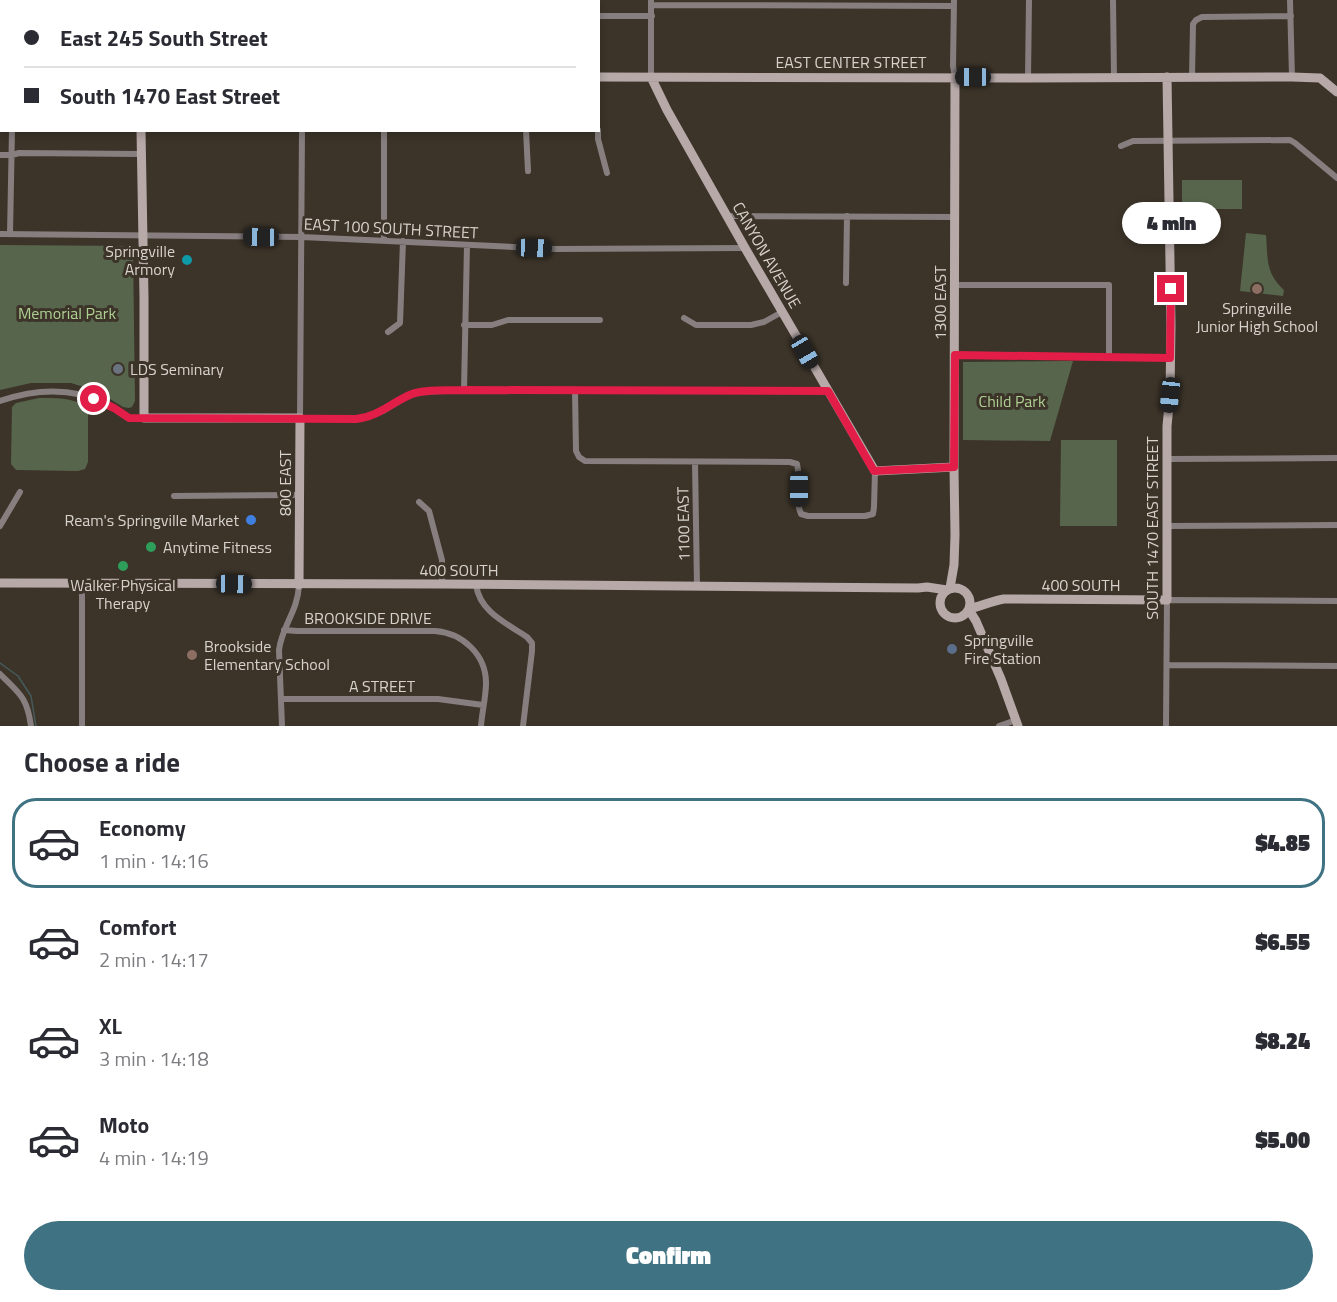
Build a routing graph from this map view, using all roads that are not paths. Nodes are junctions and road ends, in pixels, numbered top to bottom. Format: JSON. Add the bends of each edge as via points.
{"nodes":[{"id":1,"x":1029,"y":0,"type":"edge"},
{"id":2,"x":1113,"y":0,"type":"edge"},
{"id":3,"x":1290,"y":0,"type":"edge"},
{"id":4,"x":651,"y":2,"type":"edge"},
{"id":5,"x":798,"y":2,"type":"edge"},
{"id":6,"x":870,"y":3,"type":"edge"},
{"id":7,"x":954,"y":3,"type":"edge"},
{"id":8,"x":600,"y":16,"type":"edge"},
{"id":9,"x":651,"y":16,"type":"junction"},
{"id":10,"x":1291,"y":16,"type":"junction"},
{"id":11,"x":600,"y":77,"type":"edge"},
{"id":12,"x":651,"y":77,"type":"junction"},
{"id":13,"x":955,"y":77,"type":"junction"},
{"id":14,"x":1114,"y":77,"type":"junction"},
{"id":15,"x":1167,"y":77,"type":"junction"},
{"id":16,"x":1292,"y":77,"type":"junction"},
{"id":17,"x":1028,"y":78,"type":"junction"},
{"id":18,"x":1192,"y":78,"type":"junction"},
{"id":19,"x":1337,"y":92,"type":"edge"},
{"id":20,"x":12,"y":132,"type":"edge"},
{"id":21,"x":141,"y":132,"type":"edge"},
{"id":22,"x":302,"y":132,"type":"edge"},
{"id":23,"x":384,"y":132,"type":"edge"},
{"id":24,"x":526,"y":132,"type":"edge"},
{"id":25,"x":598,"y":132,"type":"edge"},
{"id":26,"x":1168,"y":141,"type":"junction"},
{"id":27,"x":1121,"y":146,"type":"dead end"},
{"id":28,"x":141,"y":154,"type":"junction"},
{"id":29,"x":0,"y":155,"type":"edge"},
{"id":30,"x":12,"y":155,"type":"junction"},
{"id":31,"x":528,"y":171,"type":"dead end"},
{"id":32,"x":607,"y":173,"type":"dead end"},
{"id":33,"x":1337,"y":178,"type":"edge"},
{"id":34,"x":728,"y":216,"type":"junction"},
{"id":35,"x":846,"y":216,"type":"junction"},
{"id":36,"x":955,"y":217,"type":"junction"},
{"id":37,"x":0,"y":234,"type":"edge"},
{"id":38,"x":10,"y":234,"type":"junction"},
{"id":39,"x":142,"y":236,"type":"junction"},
{"id":40,"x":302,"y":237,"type":"junction"},
{"id":41,"x":384,"y":240,"type":"junction"},
{"id":42,"x":403,"y":241,"type":"junction"},
{"id":43,"x":466,"y":245,"type":"junction"},
{"id":44,"x":745,"y":248,"type":"junction"},
{"id":45,"x":846,"y":283,"type":"dead end"},
{"id":46,"x":955,"y":285,"type":"junction"},
{"id":47,"x":783,"y":312,"type":"junction"},
{"id":48,"x":684,"y":318,"type":"dead end"},
{"id":49,"x":600,"y":320,"type":"dead end"},
{"id":50,"x":465,"y":325,"type":"junction"},
{"id":51,"x":388,"y":332,"type":"dead end"},
{"id":52,"x":955,"y":355,"type":"junction"},
{"id":53,"x":1109,"y":356,"type":"junction"},
{"id":54,"x":1170,"y":358,"type":"junction"},
{"id":55,"x":464,"y":390,"type":"junction"},
{"id":56,"x":575,"y":391,"type":"junction"},
{"id":57,"x":828,"y":391,"type":"junction"},
{"id":58,"x":0,"y":401,"type":"edge"},
{"id":59,"x":144,"y":418,"type":"junction"},
{"id":60,"x":300,"y":418,"type":"junction"},
{"id":61,"x":1337,"y":458,"type":"edge"},
{"id":62,"x":1167,"y":459,"type":"junction"},
{"id":63,"x":695,"y":462,"type":"junction"},
{"id":64,"x":954,"y":467,"type":"junction"},
{"id":65,"x":874,"y":471,"type":"junction"},
{"id":66,"x":20,"y":492,"type":"dead end"},
{"id":67,"x":300,"y":495,"type":"junction"},
{"id":68,"x":174,"y":496,"type":"dead end"},
{"id":69,"x":419,"y":502,"type":"dead end"},
{"id":70,"x":1337,"y":525,"type":"edge"},
{"id":71,"x":0,"y":526,"type":"edge"},
{"id":72,"x":1167,"y":526,"type":"junction"},
{"id":73,"x":954,"y":565,"type":"junction"},
{"id":74,"x":0,"y":583,"type":"edge"},
{"id":75,"x":82,"y":584,"type":"junction"},
{"id":76,"x":442,"y":584,"type":"junction"},
{"id":77,"x":299,"y":585,"type":"junction"},
{"id":78,"x":476,"y":585,"type":"junction"},
{"id":79,"x":697,"y":586,"type":"junction"},
{"id":80,"x":918,"y":588,"type":"junction"},
{"id":81,"x":948,"y":589,"type":"junction"},
{"id":82,"x":968,"y":594,"type":"junction"},
{"id":83,"x":1167,"y":600,"type":"junction"},
{"id":84,"x":1337,"y":601,"type":"edge"},
{"id":85,"x":991,"y":602,"type":"junction"},
{"id":86,"x":940,"y":606,"type":"junction"},
{"id":87,"x":969,"y":609,"type":"junction"},
{"id":88,"x":956,"y":618,"type":"junction"},
{"id":89,"x":978,"y":628,"type":"junction"},
{"id":90,"x":284,"y":630,"type":"junction"},
{"id":91,"x":1167,"y":665,"type":"junction"},
{"id":92,"x":1337,"y":666,"type":"edge"},
{"id":93,"x":0,"y":674,"type":"edge"},
{"id":94,"x":281,"y":699,"type":"junction"},
{"id":95,"x":483,"y":705,"type":"junction"},
{"id":96,"x":1017,"y":723,"type":"edge"},
{"id":97,"x":31,"y":726,"type":"edge"},
{"id":98,"x":82,"y":726,"type":"edge"},
{"id":99,"x":282,"y":726,"type":"edge"},
{"id":100,"x":481,"y":726,"type":"edge"},
{"id":101,"x":523,"y":726,"type":"edge"},
{"id":102,"x":999,"y":726,"type":"edge"},
{"id":103,"x":1166,"y":726,"type":"edge"}],
"edges":[{"from":1,"to":17,"type":"street"},
{"from":2,"to":14,"type":"street"},
{"from":3,"to":10,"type":"street"},
{"from":4,"to":5,"type":"street"},
{"from":4,"to":9,"type":"street"},
{"from":5,"to":6,"type":"street"},
{"from":6,"to":7,"type":"street"},
{"from":7,"to":13,"type":"street"},
{"from":8,"to":9,"type":"street"},
{"from":9,"to":12,"type":"street"},
{"from":10,"to":16,"type":"street"},
{"from":10,"to":18,"type":"street","via":[[1196,20]]},
{"from":11,"to":12,"type":"street","name":"EAST CENTER STREET"},
{"from":12,"to":13,"type":"street","name":"EAST CENTER STREET"},
{"from":12,"to":34,"type":"street","name":"CANYON AVENUE"},
{"from":13,"to":17,"type":"street","name":"EAST CENTER STREET"},
{"from":13,"to":36,"type":"street","name":"1300 EAST"},
{"from":14,"to":15,"type":"street","name":"EAST CENTER STREET"},
{"from":14,"to":17,"type":"street","name":"EAST CENTER STREET"},
{"from":15,"to":18,"type":"street","name":"EAST CENTER STREET"},
{"from":15,"to":26,"type":"street","name":"SOUTH 1470 EAST STREET"},
{"from":16,"to":18,"type":"street","name":"EAST CENTER STREET"},
{"from":16,"to":19,"type":"street","name":"EAST CENTER STREET","via":[[1320,78]]},
{"from":20,"to":30,"type":"street"},
{"from":21,"to":28,"type":"street"},
{"from":22,"to":40,"type":"street"},
{"from":23,"to":41,"type":"street"},
{"from":24,"to":31,"type":"street"},
{"from":25,"to":32,"type":"street"},
{"from":26,"to":27,"type":"street","via":[[1133,141]]},
{"from":26,"to":33,"type":"street","via":[[1290,140]]},
{"from":26,"to":54,"type":"street","name":"SOUTH 1470 EAST STREET"},
{"from":28,"to":30,"type":"street"},
{"from":28,"to":39,"type":"street"},
{"from":29,"to":30,"type":"street"},
{"from":30,"to":38,"type":"street"},
{"from":34,"to":35,"type":"street"},
{"from":34,"to":44,"type":"street","name":"CANYON AVENUE"},
{"from":35,"to":36,"type":"street"},
{"from":35,"to":45,"type":"street"},
{"from":36,"to":46,"type":"street","name":"1300 EAST"},
{"from":37,"to":38,"type":"street","name":"EAST 100 SOUTH STREET"},
{"from":38,"to":39,"type":"street","name":"EAST 100 SOUTH STREET"},
{"from":39,"to":40,"type":"street","name":"EAST 100 SOUTH STREET"},
{"from":39,"to":59,"type":"street"},
{"from":40,"to":41,"type":"street","name":"EAST 100 SOUTH STREET"},
{"from":40,"to":60,"type":"street"},
{"from":41,"to":42,"type":"street","name":"EAST 100 SOUTH STREET"},
{"from":42,"to":43,"type":"street","name":"EAST 100 SOUTH STREET"},
{"from":42,"to":51,"type":"street","via":[[400,323]]},
{"from":43,"to":44,"type":"street","name":"EAST 100 SOUTH STREET","via":[[556,249]]},
{"from":43,"to":50,"type":"street"},
{"from":44,"to":47,"type":"street","name":"CANYON AVENUE"},
{"from":46,"to":52,"type":"street","name":"1300 EAST"},
{"from":46,"to":53,"type":"street","via":[[1109,285]]},
{"from":47,"to":48,"type":"street","via":[[751,325],[696,325]]},
{"from":47,"to":57,"type":"street","name":"CANYON AVENUE"},
{"from":49,"to":50,"type":"street","via":[[508,320],[492,325]]},
{"from":50,"to":55,"type":"street"},
{"from":52,"to":53,"type":"street"},
{"from":52,"to":64,"type":"street","name":"1300 EAST"},
{"from":53,"to":54,"type":"street"},
{"from":54,"to":62,"type":"street","name":"SOUTH 1470 EAST STREET"},
{"from":55,"to":56,"type":"street"},
{"from":55,"to":60,"type":"street","via":[[411,394],[364,418]]},
{"from":56,"to":57,"type":"street"},
{"from":56,"to":63,"type":"street","via":[[576,451],[585,461]]},
{"from":57,"to":65,"type":"street","name":"CANYON AVENUE"},
{"from":58,"to":59,"type":"street","via":[[36,392],[71,392],[96,399],[129,418]]},
{"from":59,"to":60,"type":"street"},
{"from":60,"to":67,"type":"street","name":"800 EAST"},
{"from":61,"to":62,"type":"street"},
{"from":62,"to":72,"type":"street","name":"SOUTH 1470 EAST STREET"},
{"from":63,"to":65,"type":"street","via":[[797,464],[799,508],[801,514],[808,516],[873,514]]},
{"from":63,"to":79,"type":"street","name":"1100 EAST"},
{"from":64,"to":65,"type":"street"},
{"from":64,"to":73,"type":"street","name":"1300 EAST"},
{"from":66,"to":71,"type":"street"},
{"from":67,"to":68,"type":"street"},
{"from":67,"to":77,"type":"street","name":"800 EAST"},
{"from":69,"to":76,"type":"street","via":[[429,512],[441,560]]},
{"from":70,"to":72,"type":"street"},
{"from":72,"to":83,"type":"street","name":"SOUTH 1470 EAST STREET"},
{"from":73,"to":81,"type":"street","name":"1300 EAST"},
{"from":73,"to":82,"type":"street","name":"1300 EAST"},
{"from":74,"to":75,"type":"street","name":"400 SOUTH"},
{"from":75,"to":77,"type":"street","name":"400 SOUTH"},
{"from":75,"to":98,"type":"street"},
{"from":76,"to":77,"type":"street","name":"400 SOUTH"},
{"from":76,"to":78,"type":"street","name":"400 SOUTH"},
{"from":77,"to":90,"type":"street","name":"BROOKSIDE DRIVE","via":[[295,608]]},
{"from":78,"to":79,"type":"street","name":"400 SOUTH"},
{"from":78,"to":101,"type":"street","via":[[488,610],[531,643]]},
{"from":79,"to":80,"type":"street","name":"400 SOUTH"},
{"from":80,"to":81,"type":"street","name":"400 SOUTH"},
{"from":80,"to":86,"type":"street"},
{"from":81,"to":82,"type":"street","via":[[960,588]]},
{"from":81,"to":86,"type":"street","via":[[941,596]]},
{"from":82,"to":85,"type":"street","name":"400 SOUTH"},
{"from":82,"to":87,"type":"street"},
{"from":83,"to":84,"type":"street"},
{"from":83,"to":85,"type":"street","name":"400 SOUTH"},
{"from":83,"to":91,"type":"street","name":"SOUTH 1470 EAST STREET"},
{"from":85,"to":87,"type":"street","name":"400 SOUTH"},
{"from":85,"to":89,"type":"street","via":[[980,614]]},
{"from":86,"to":88,"type":"street","via":[[944,614]]},
{"from":87,"to":88,"type":"street"},
{"from":87,"to":89,"type":"street"},
{"from":88,"to":89,"type":"street"},
{"from":89,"to":96,"type":"street"},
{"from":90,"to":94,"type":"street","name":"BROOKSIDE DRIVE","via":[[279,650]]},
{"from":90,"to":95,"type":"street","name":"BROOKSIDE DRIVE","via":[[444,631],[458,636],[484,666]]},
{"from":91,"to":92,"type":"street"},
{"from":91,"to":103,"type":"street","name":"SOUTH 1470 EAST STREET"},
{"from":93,"to":97,"type":"street","via":[[23,698]]},
{"from":94,"to":95,"type":"street","name":"A STREET","via":[[438,699]]},
{"from":94,"to":99,"type":"street","name":"BROOKSIDE DRIVE"},
{"from":95,"to":100,"type":"street","name":"BROOKSIDE DRIVE"},
{"from":96,"to":102,"type":"street"}]}
